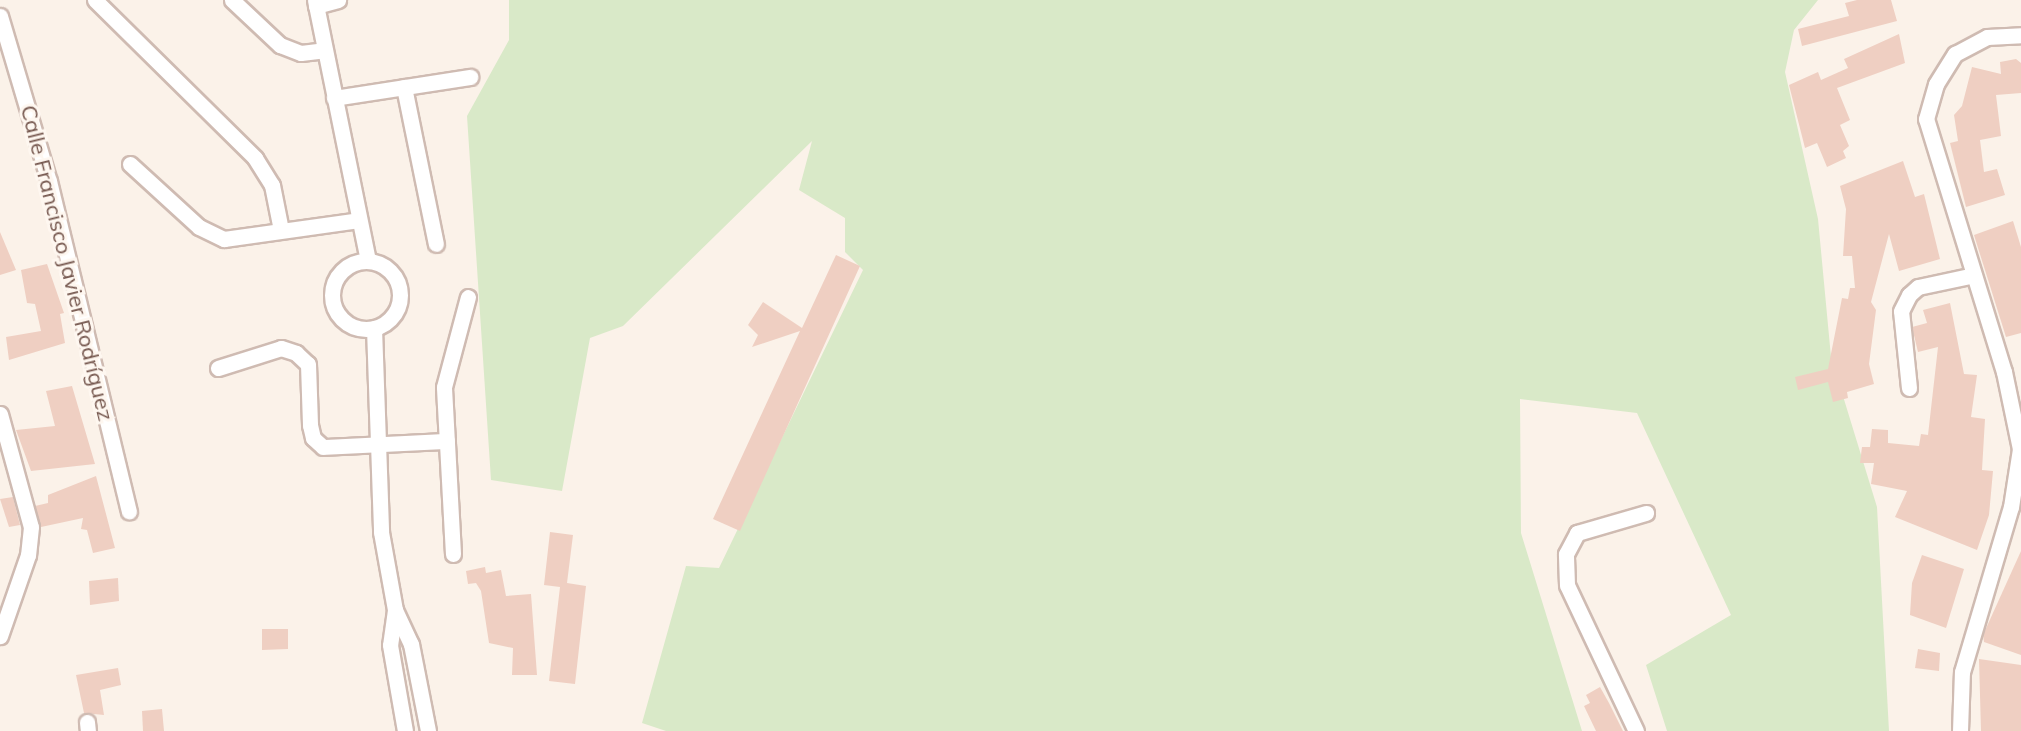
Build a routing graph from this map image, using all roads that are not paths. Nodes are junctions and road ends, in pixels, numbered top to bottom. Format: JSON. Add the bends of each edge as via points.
{"nodes":[{"id":1,"x":95,"y":0,"type":"edge"},
{"id":2,"x":232,"y":0,"type":"edge"},
{"id":3,"x":338,"y":0,"type":"edge"},
{"id":4,"x":316,"y":3,"type":"edge"},
{"id":5,"x":0,"y":16,"type":"edge"},
{"id":6,"x":2021,"y":35,"type":"edge"},
{"id":7,"x":324,"y":50,"type":"junction"},
{"id":8,"x":470,"y":77,"type":"dead end"},
{"id":9,"x":404,"y":87,"type":"junction"},
{"id":10,"x":334,"y":98,"type":"junction"},
{"id":11,"x":130,"y":164,"type":"dead end"},
{"id":12,"x":359,"y":220,"type":"junction"},
{"id":13,"x":281,"y":230,"type":"junction"},
{"id":14,"x":436,"y":244,"type":"dead end"},
{"id":15,"x":368,"y":261,"type":"junction"},
{"id":16,"x":1974,"y":275,"type":"junction"},
{"id":17,"x":468,"y":297,"type":"dead end"},
{"id":18,"x":374,"y":328,"type":"junction"},
{"id":19,"x":218,"y":368,"type":"dead end"},
{"id":20,"x":1909,"y":388,"type":"dead end"},
{"id":21,"x":0,"y":414,"type":"edge"},
{"id":22,"x":447,"y":441,"type":"junction"},
{"id":23,"x":376,"y":446,"type":"junction"},
{"id":24,"x":129,"y":511,"type":"dead end"},
{"id":25,"x":1646,"y":513,"type":"dead end"},
{"id":26,"x":453,"y":554,"type":"dead end"},
{"id":27,"x":395,"y":610,"type":"junction"},
{"id":28,"x":0,"y":636,"type":"edge"},
{"id":29,"x":427,"y":728,"type":"edge"},
{"id":30,"x":405,"y":731,"type":"edge"},
{"id":31,"x":1636,"y":731,"type":"edge"},
{"id":32,"x":1960,"y":731,"type":"edge"}],
"edges":[{"from":1,"to":13,"type":"street","via":[[255,158],[272,185]]},
{"from":2,"to":7,"type":"street","via":[[280,45],[301,53]]},
{"from":3,"to":4,"type":"street"},
{"from":4,"to":7,"type":"street"},
{"from":5,"to":24,"type":"street","name":"Calle Francisco Javier Rodríguez","via":[[49,181]]},
{"from":6,"to":16,"type":"street","via":[[1987,37],[1955,54],[1929,99],[1926,119]]},
{"from":7,"to":10,"type":"street"},
{"from":8,"to":9,"type":"street"},
{"from":9,"to":10,"type":"street"},
{"from":9,"to":14,"type":"street"},
{"from":10,"to":12,"type":"street"},
{"from":11,"to":13,"type":"street","via":[[199,227],[224,239]]},
{"from":12,"to":13,"type":"street"},
{"from":12,"to":15,"type":"street"},
{"from":15,"to":18,"type":"street","via":[[393,274],[400,292],[397,311]]},
{"from":15,"to":18,"type":"street","via":[[342,272],[332,299],[346,323]]},
{"from":16,"to":20,"type":"street","via":[[1918,287],[1909,295],[1901,311]]},
{"from":16,"to":32,"type":"street","via":[[2018,424],[2020,449],[2011,507],[1962,672]]},
{"from":17,"to":22,"type":"street","via":[[444,387]]},
{"from":18,"to":23,"type":"street"},
{"from":19,"to":23,"type":"street","via":[[264,351],[281,348],[296,353],[308,364],[314,438],[323,447]]},
{"from":21,"to":28,"type":"street","via":[[31,527],[28,555]]},
{"from":22,"to":23,"type":"street"},
{"from":22,"to":26,"type":"street"},
{"from":23,"to":27,"type":"street","via":[[381,532]]},
{"from":25,"to":31,"type":"street","via":[[1577,533],[1566,554],[1567,585]]},
{"from":27,"to":29,"type":"street","via":[[411,644]]},
{"from":27,"to":30,"type":"street","via":[[390,645]]},
{"from":29,"to":30,"type":"street"}]}
